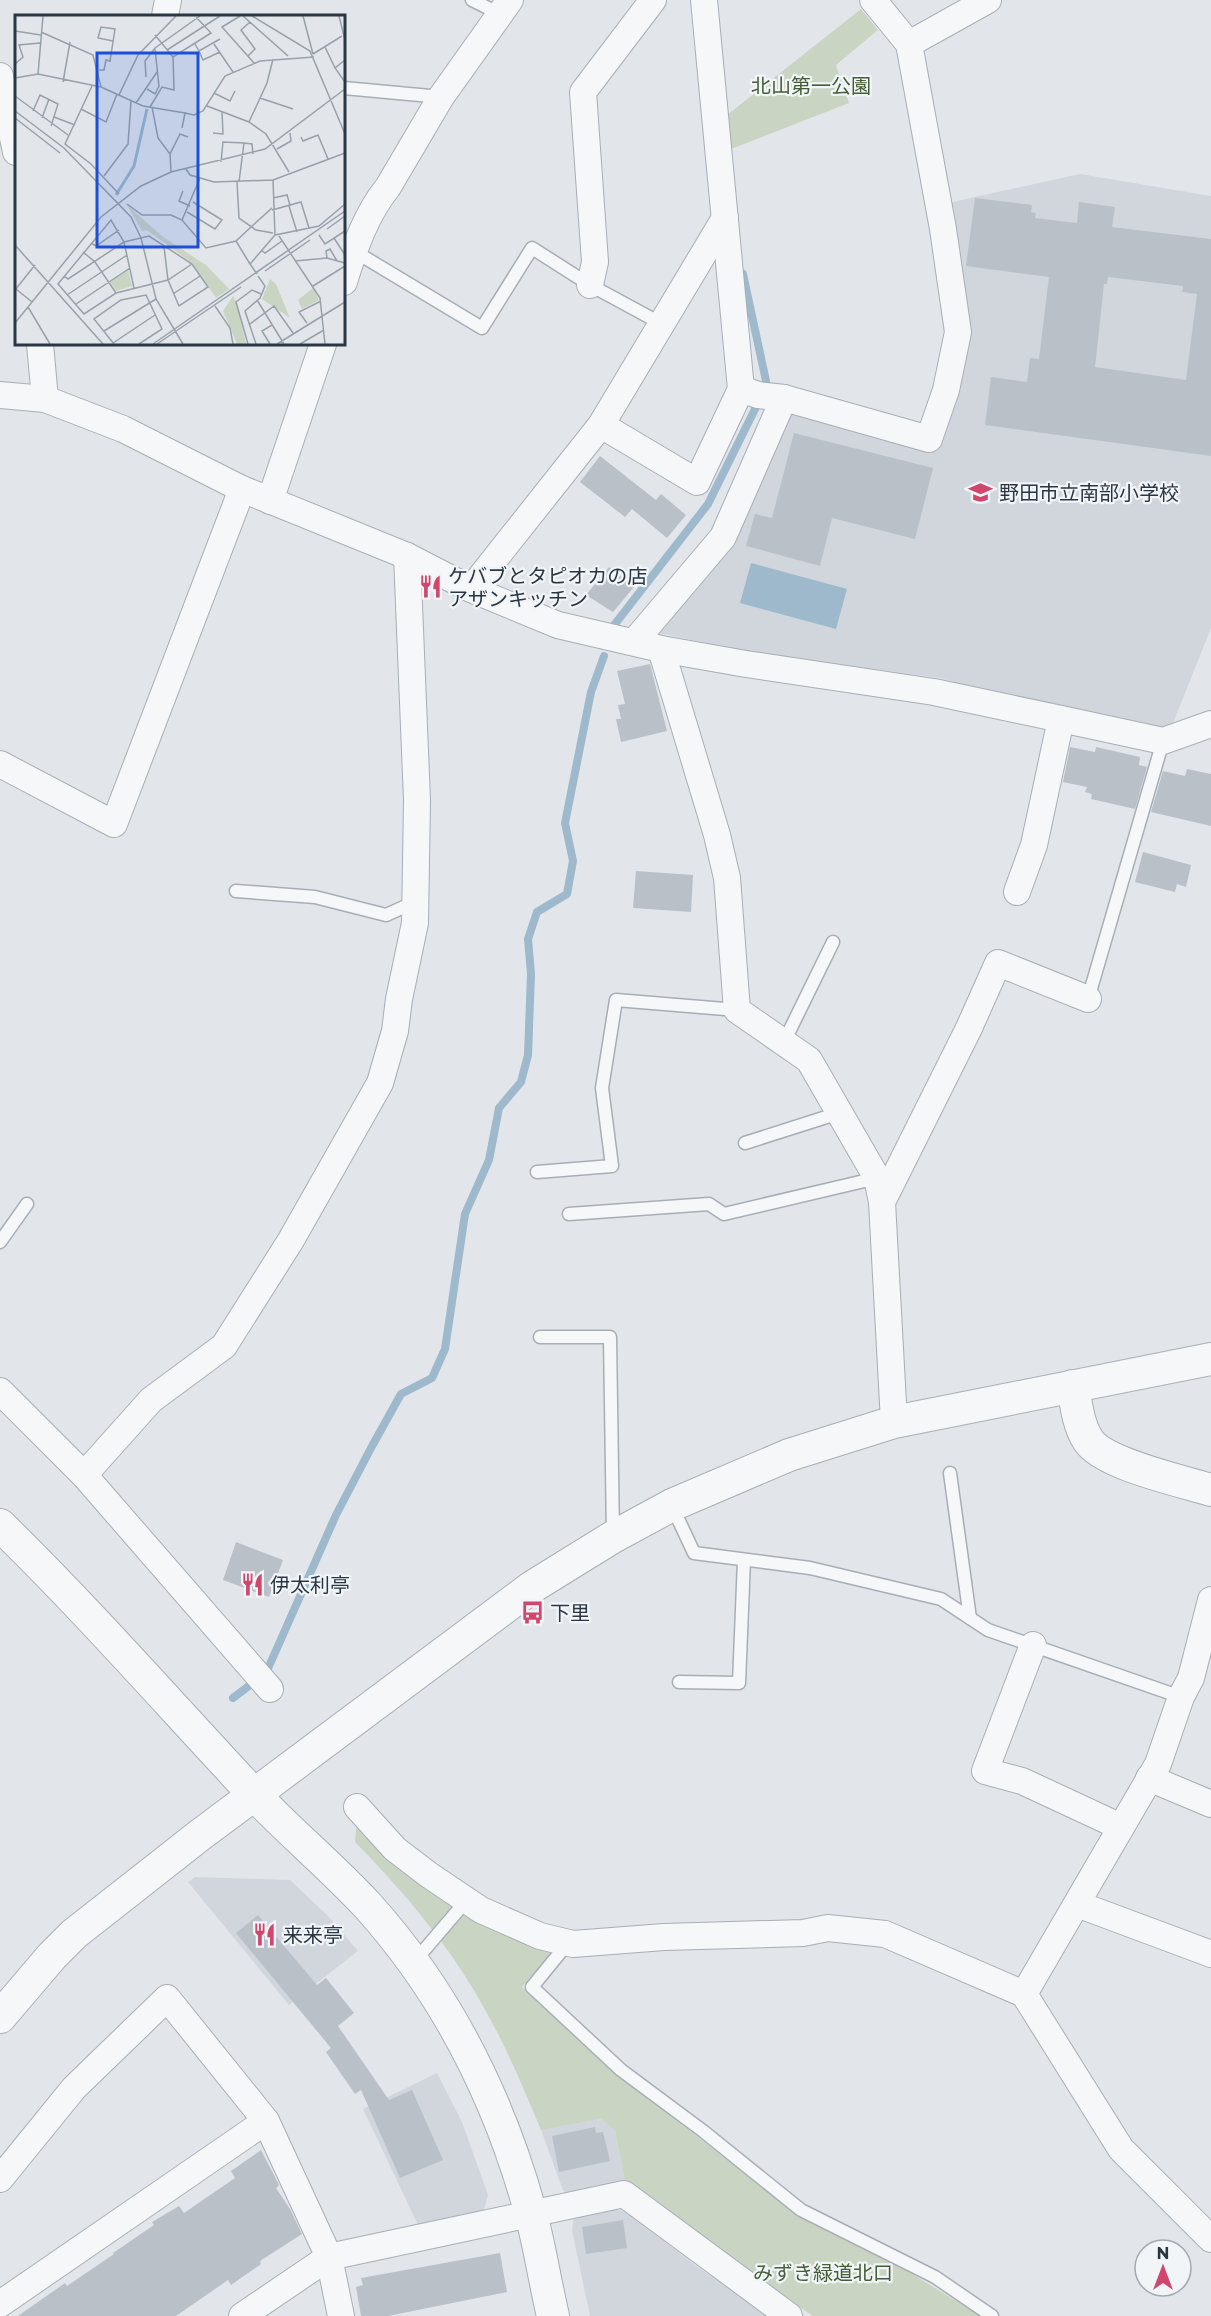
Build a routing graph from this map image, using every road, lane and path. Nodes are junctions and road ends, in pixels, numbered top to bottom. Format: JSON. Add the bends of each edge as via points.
{"nodes":[{"id":1,"x":168,"y":0,"type":"edge"},
{"id":2,"x":472,"y":0,"type":"edge"},
{"id":3,"x":653,"y":0,"type":"edge"},
{"id":4,"x":704,"y":0,"type":"edge"},
{"id":5,"x":873,"y":0,"type":"edge"},
{"id":6,"x":988,"y":0,"type":"edge"},
{"id":7,"x":505,"y":7,"type":"edge"},
{"id":8,"x":165,"y":15,"type":"edge"},
{"id":9,"x":909,"y":44,"type":"junction"},
{"id":10,"x":0,"y":76,"type":"edge"},
{"id":11,"x":345,"y":88,"type":"edge"},
{"id":12,"x":441,"y":98,"type":"junction"},
{"id":13,"x":15,"y":147,"type":"edge"},
{"id":14,"x":725,"y":218,"type":"junction"},
{"id":15,"x":354,"y":251,"type":"junction"},
{"id":16,"x":345,"y":279,"type":"edge"},
{"id":17,"x":590,"y":285,"type":"junction"},
{"id":18,"x":662,"y":324,"type":"junction"},
{"id":19,"x":40,"y":345,"type":"edge"},
{"id":20,"x":323,"y":345,"type":"edge"},
{"id":21,"x":741,"y":389,"type":"junction"},
{"id":22,"x":0,"y":395,"type":"edge"},
{"id":23,"x":784,"y":398,"type":"junction"},
{"id":24,"x":45,"y":399,"type":"junction"},
{"id":25,"x":601,"y":425,"type":"junction"},
{"id":26,"x":242,"y":489,"type":"junction"},
{"id":27,"x":270,"y":501,"type":"junction"},
{"id":28,"x":407,"y":556,"type":"junction"},
{"id":29,"x":471,"y":589,"type":"junction"},
{"id":30,"x":634,"y":642,"type":"junction"},
{"id":31,"x":661,"y":649,"type":"junction"},
{"id":32,"x":1061,"y":718,"type":"junction"},
{"id":33,"x":1211,"y":724,"type":"edge"},
{"id":34,"x":1163,"y":741,"type":"junction"},
{"id":35,"x":0,"y":764,"type":"edge"},
{"id":36,"x":236,"y":891,"type":"dead end"},
{"id":37,"x":1017,"y":892,"type":"dead end"},
{"id":38,"x":415,"y":902,"type":"junction"},
{"id":39,"x":833,"y":942,"type":"dead end"},
{"id":40,"x":1088,"y":999,"type":"joint"},
{"id":41,"x":737,"y":1010,"type":"junction"},
{"id":42,"x":784,"y":1042,"type":"junction"},
{"id":43,"x":839,"y":1113,"type":"junction"},
{"id":44,"x":745,"y":1143,"type":"dead end"},
{"id":45,"x":537,"y":1172,"type":"dead end"},
{"id":46,"x":879,"y":1190,"type":"junction"},
{"id":47,"x":27,"y":1204,"type":"dead end"},
{"id":48,"x":569,"y":1214,"type":"dead end"},
{"id":49,"x":0,"y":1242,"type":"edge"},
{"id":50,"x":540,"y":1337,"type":"dead end"},
{"id":51,"x":1211,"y":1359,"type":"edge"},
{"id":52,"x":1072,"y":1386,"type":"junction"},
{"id":53,"x":0,"y":1391,"type":"edge"},
{"id":54,"x":894,"y":1422,"type":"junction"},
{"id":55,"x":950,"y":1473,"type":"dead end"},
{"id":56,"x":84,"y":1475,"type":"junction"},
{"id":57,"x":1211,"y":1490,"type":"edge"},
{"id":58,"x":672,"y":1505,"type":"junction"},
{"id":59,"x":0,"y":1525,"type":"edge"},
{"id":60,"x":613,"y":1537,"type":"junction"},
{"id":61,"x":744,"y":1560,"type":"junction"},
{"id":62,"x":1211,"y":1600,"type":"edge"},
{"id":63,"x":970,"y":1618,"type":"junction"},
{"id":64,"x":1033,"y":1645,"type":"junction"},
{"id":65,"x":680,"y":1682,"type":"dead end"},
{"id":66,"x":270,"y":1689,"type":"dead end"},
{"id":67,"x":1181,"y":1697,"type":"junction"},
{"id":68,"x":1149,"y":1778,"type":"junction"},
{"id":69,"x":254,"y":1795,"type":"junction"},
{"id":70,"x":1211,"y":1804,"type":"edge"},
{"id":71,"x":357,"y":1808,"type":"dead end"},
{"id":72,"x":1121,"y":1827,"type":"junction"},
{"id":73,"x":466,"y":1900,"type":"junction"},
{"id":74,"x":1077,"y":1904,"type":"junction"},
{"id":75,"x":568,"y":1943,"type":"junction"},
{"id":76,"x":1211,"y":1954,"type":"edge"},
{"id":77,"x":414,"y":1963,"type":"junction"},
{"id":78,"x":1024,"y":1994,"type":"junction"},
{"id":79,"x":0,"y":2017,"type":"edge"},
{"id":80,"x":266,"y":2121,"type":"junction"},
{"id":81,"x":0,"y":2179,"type":"edge"},
{"id":82,"x":531,"y":2214,"type":"junction"},
{"id":83,"x":1211,"y":2239,"type":"edge"},
{"id":84,"x":329,"y":2257,"type":"junction"},
{"id":85,"x":0,"y":2304,"type":"edge"},
{"id":86,"x":242,"y":2316,"type":"edge"},
{"id":87,"x":341,"y":2316,"type":"edge"},
{"id":88,"x":553,"y":2316,"type":"edge"},
{"id":89,"x":789,"y":2316,"type":"edge"},
{"id":90,"x":992,"y":2316,"type":"edge"}],
"edges":[{"from":1,"to":8,"type":"street"},
{"from":2,"to":7,"type":"lane"},
{"from":3,"to":17,"type":"street","via":[[583,92],[595,262]]},
{"from":4,"to":14,"type":"street"},
{"from":5,"to":9,"type":"street"},
{"from":6,"to":9,"type":"street"},
{"from":7,"to":12,"type":"street"},
{"from":9,"to":23,"type":"street","via":[[958,332],[946,390],[929,439]]},
{"from":10,"to":13,"type":"street"},
{"from":11,"to":12,"type":"lane"},
{"from":12,"to":15,"type":"street","via":[[378,200]]},
{"from":14,"to":18,"type":"street"},
{"from":14,"to":21,"type":"street"},
{"from":15,"to":16,"type":"street"},
{"from":15,"to":17,"type":"lane","via":[[482,328],[532,249]]},
{"from":17,"to":18,"type":"lane"},
{"from":18,"to":25,"type":"street"},
{"from":19,"to":24,"type":"street"},
{"from":20,"to":27,"type":"street"},
{"from":21,"to":23,"type":"street"},
{"from":21,"to":25,"type":"street","via":[[697,482]]},
{"from":22,"to":24,"type":"street"},
{"from":23,"to":30,"type":"street","via":[[723,537]]},
{"from":24,"to":26,"type":"street","via":[[123,429]]},
{"from":25,"to":29,"type":"street"},
{"from":26,"to":27,"type":"street"},
{"from":26,"to":35,"type":"street","via":[[114,824]]},
{"from":27,"to":28,"type":"street"},
{"from":28,"to":29,"type":"street"},
{"from":28,"to":38,"type":"street","via":[[417,800]]},
{"from":29,"to":30,"type":"street","via":[[558,625]]},
{"from":30,"to":31,"type":"street"},
{"from":31,"to":32,"type":"street","via":[[934,692]]},
{"from":31,"to":41,"type":"street","via":[[727,878]]},
{"from":32,"to":34,"type":"street"},
{"from":32,"to":37,"type":"street","via":[[1034,845]]},
{"from":33,"to":34,"type":"street"},
{"from":34,"to":40,"type":"lane"},
{"from":36,"to":38,"type":"lane","via":[[315,897],[386,915]]},
{"from":38,"to":56,"type":"street","via":[[415,923],[395,1031],[380,1083],[291,1240],[224,1346],[151,1400]]},
{"from":39,"to":42,"type":"lane"},
{"from":40,"to":46,"type":"street","via":[[998,963],[969,1028]]},
{"from":41,"to":42,"type":"street"},
{"from":41,"to":45,"type":"lane","via":[[616,1000],[602,1088],[612,1166]]},
{"from":42,"to":43,"type":"street","via":[[809,1060]]},
{"from":43,"to":44,"type":"lane"},
{"from":43,"to":46,"type":"street"},
{"from":46,"to":48,"type":"lane","via":[[724,1214],[710,1204]]},
{"from":46,"to":54,"type":"street"},
{"from":47,"to":49,"type":"lane"},
{"from":50,"to":60,"type":"lane","via":[[610,1337]]},
{"from":51,"to":52,"type":"street"},
{"from":52,"to":54,"type":"street"},
{"from":52,"to":57,"type":"street","via":[[1080,1423],[1096,1450],[1115,1460]]},
{"from":53,"to":56,"type":"street"},
{"from":54,"to":58,"type":"street","via":[[789,1455]]},
{"from":55,"to":63,"type":"lane"},
{"from":56,"to":66,"type":"street"},
{"from":58,"to":60,"type":"street"},
{"from":58,"to":61,"type":"lane","via":[[694,1553]]},
{"from":59,"to":69,"type":"street","via":[[48,1571]]},
{"from":60,"to":69,"type":"street","via":[[460,1638]]},
{"from":61,"to":63,"type":"lane","via":[[810,1568],[941,1599]]},
{"from":61,"to":65,"type":"lane","via":[[739,1683]]},
{"from":62,"to":67,"type":"street","via":[[1191,1678]]},
{"from":63,"to":64,"type":"lane","via":[[988,1630]]},
{"from":64,"to":67,"type":"lane"},
{"from":64,"to":72,"type":"street","via":[[985,1771],[1022,1781]]},
{"from":67,"to":68,"type":"street","via":[[1158,1764]]},
{"from":68,"to":70,"type":"street"},
{"from":68,"to":72,"type":"street"},
{"from":69,"to":77,"type":"street","via":[[345,1882]]},
{"from":69,"to":79,"type":"street","via":[[74,1934]]},
{"from":71,"to":73,"type":"street","via":[[395,1849]]},
{"from":72,"to":74,"type":"street"},
{"from":73,"to":75,"type":"street","via":[[540,1936]]},
{"from":73,"to":77,"type":"lane"},
{"from":74,"to":76,"type":"street"},
{"from":74,"to":78,"type":"street"},
{"from":75,"to":78,"type":"street","via":[[803,1933],[828,1928],[885,1934]]},
{"from":75,"to":90,"type":"lane","via":[[532,1987],[621,2070],[801,2210],[935,2277]]},
{"from":77,"to":82,"type":"street","via":[[483,2079]]},
{"from":78,"to":83,"type":"street","via":[[1121,2149]]},
{"from":80,"to":81,"type":"street","via":[[166,1998],[74,2088]]},
{"from":80,"to":84,"type":"street"},
{"from":80,"to":85,"type":"street"},
{"from":82,"to":84,"type":"street"},
{"from":82,"to":88,"type":"street"},
{"from":82,"to":89,"type":"street","via":[[624,2194]]},
{"from":84,"to":86,"type":"street"},
{"from":84,"to":87,"type":"street"}]}
